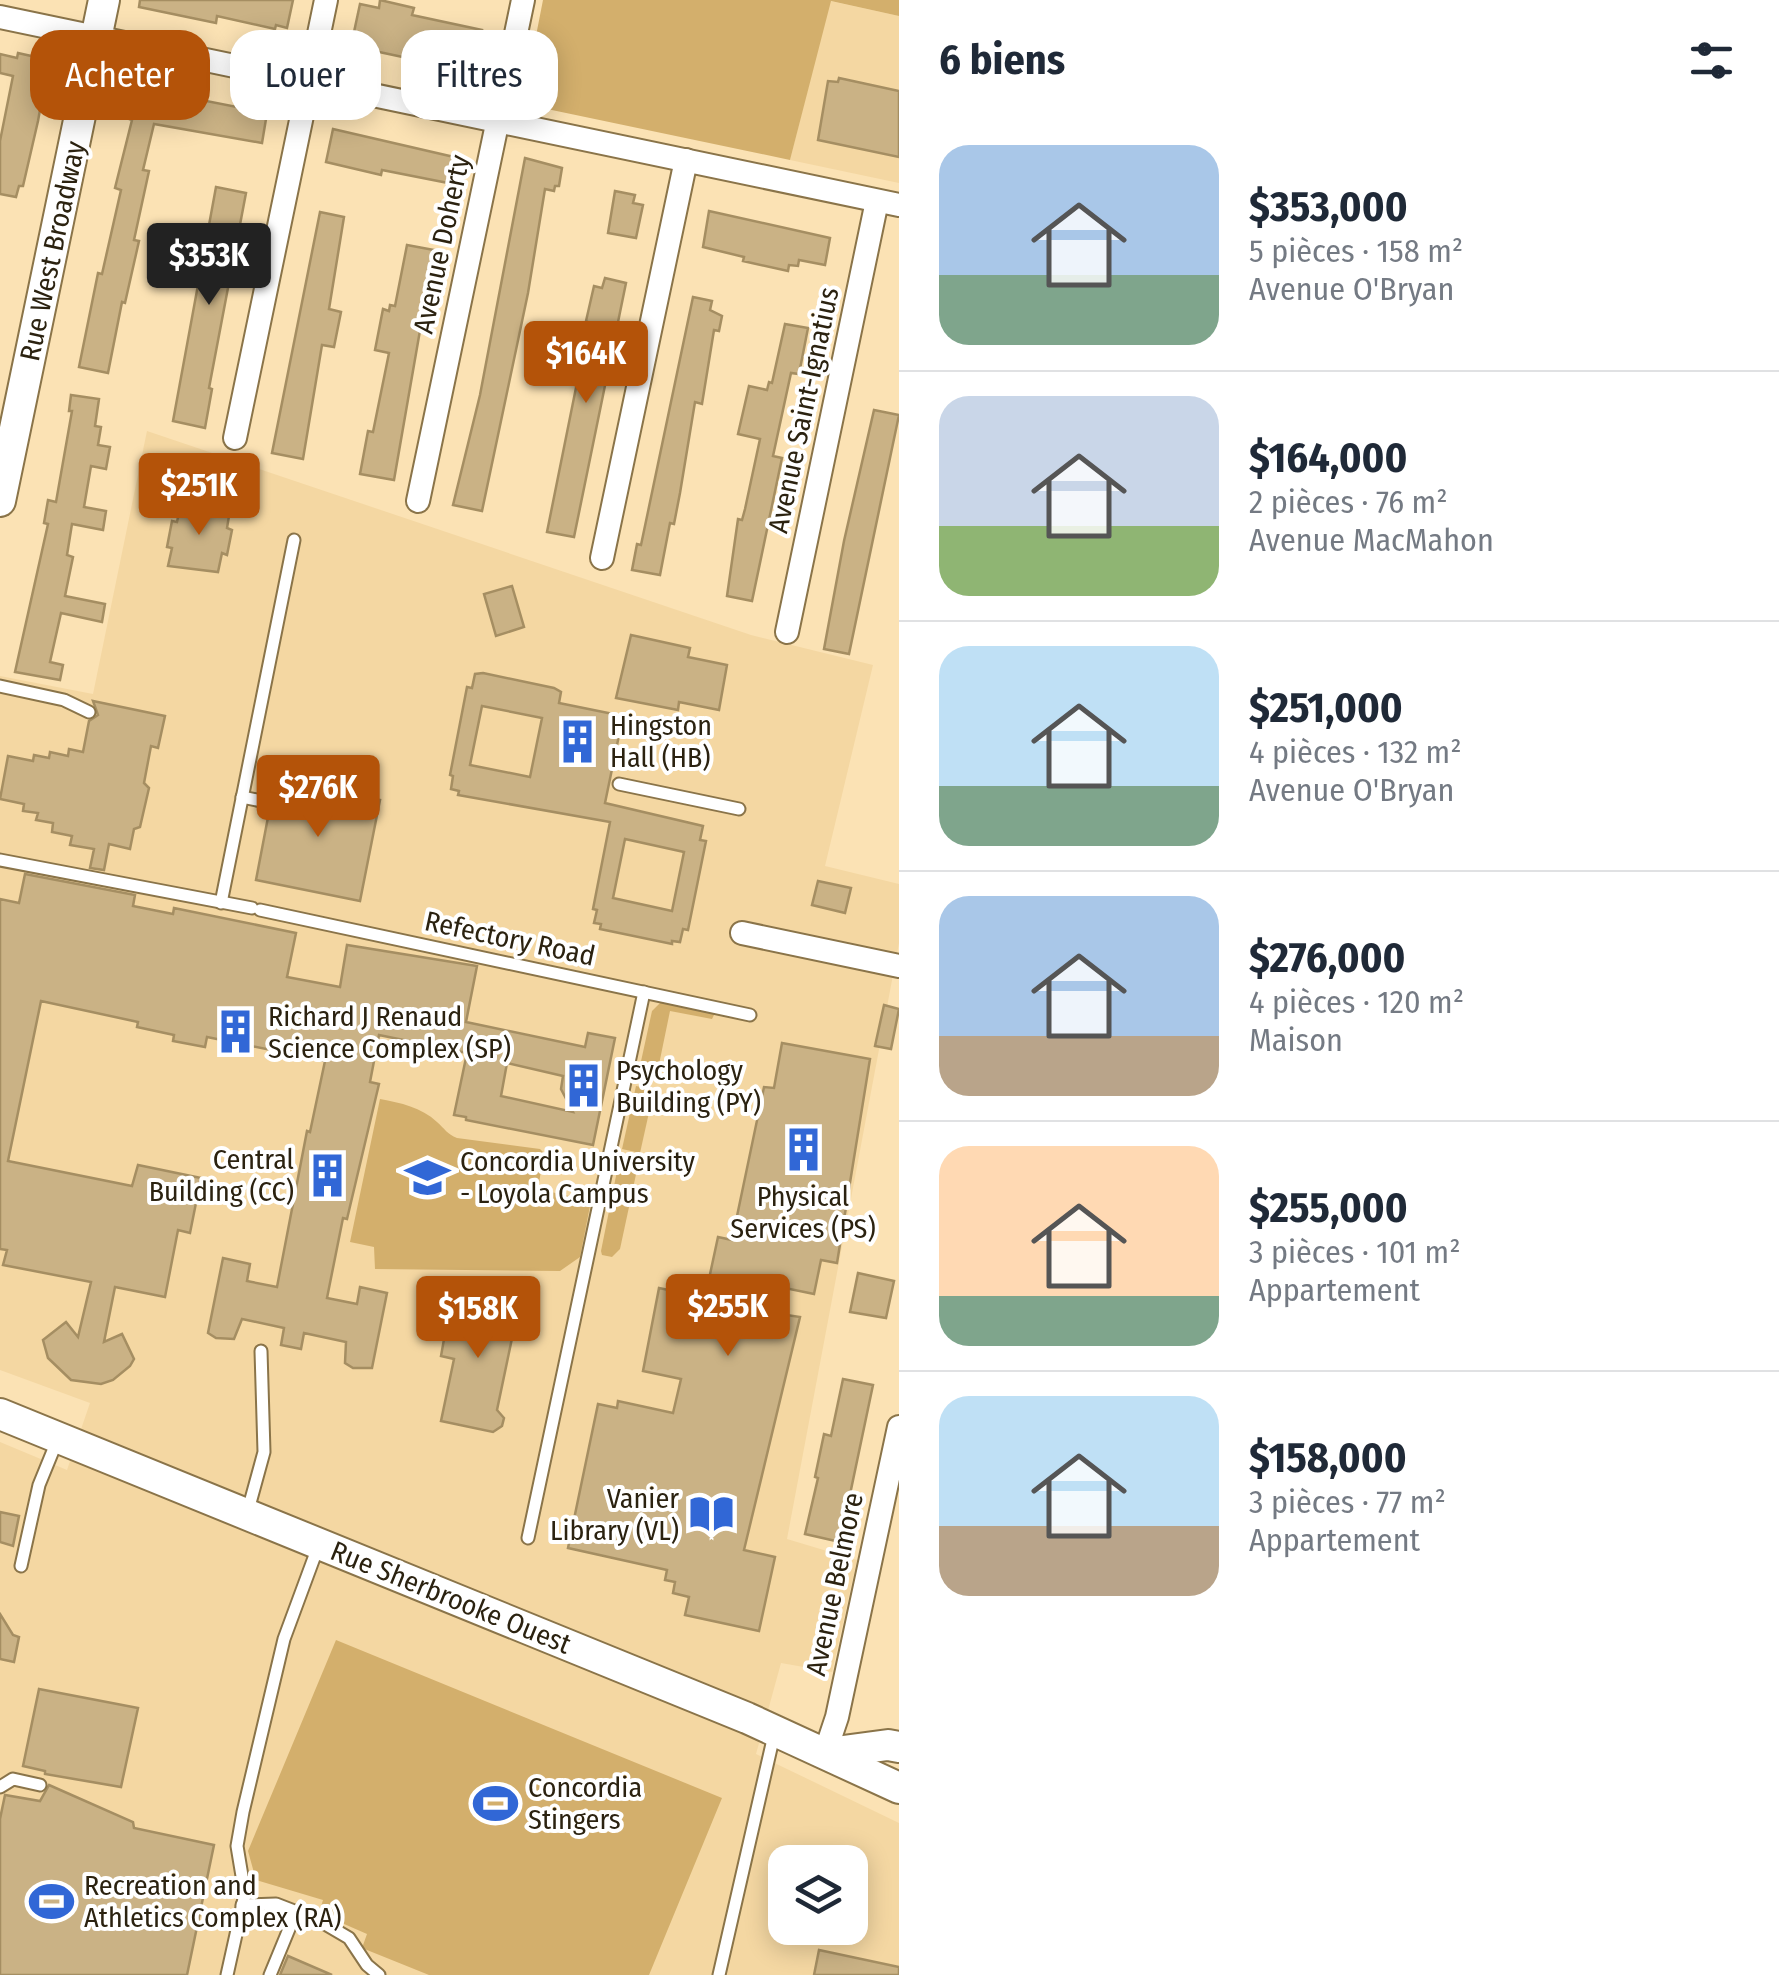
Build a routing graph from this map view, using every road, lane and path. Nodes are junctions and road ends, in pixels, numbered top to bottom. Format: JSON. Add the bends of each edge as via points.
{"nodes":[{"id":1,"x":104,"y":0,"type":"edge"},
{"id":2,"x":326,"y":0,"type":"edge"},
{"id":3,"x":523,"y":0,"type":"edge"},
{"id":4,"x":0,"y":17,"type":"edge"},
{"id":5,"x":63,"y":30,"type":"edge"},
{"id":6,"x":98,"y":30,"type":"edge"},
{"id":7,"x":320,"y":30,"type":"edge"},
{"id":8,"x":516,"y":30,"type":"edge"},
{"id":9,"x":80,"y":120,"type":"edge"},
{"id":10,"x":302,"y":120,"type":"edge"},
{"id":11,"x":497,"y":120,"type":"joint"},
{"id":12,"x":686,"y":160,"type":"junction"},
{"id":13,"x":888,"y":203,"type":"edge"},
{"id":14,"x":235,"y":438,"type":"dead end"},
{"id":15,"x":0,"y":501,"type":"edge"},
{"id":16,"x":418,"y":501,"type":"dead end"},
{"id":17,"x":294,"y":540,"type":"dead end"},
{"id":18,"x":602,"y":558,"type":"dead end"},
{"id":19,"x":787,"y":632,"type":"dead end"},
{"id":20,"x":0,"y":686,"type":"edge"},
{"id":21,"x":88,"y":712,"type":"dead end"},
{"id":22,"x":619,"y":784,"type":"dead end"},
{"id":23,"x":242,"y":796,"type":"junction"},
{"id":24,"x":271,"y":803,"type":"dead end"},
{"id":25,"x":739,"y":809,"type":"dead end"},
{"id":26,"x":0,"y":860,"type":"edge"},
{"id":27,"x":220,"y":903,"type":"junction"},
{"id":28,"x":742,"y":934,"type":"dead end"},
{"id":29,"x":899,"y":966,"type":"edge"},
{"id":30,"x":644,"y":992,"type":"junction"},
{"id":31,"x":750,"y":1014,"type":"dead end"},
{"id":32,"x":261,"y":1351,"type":"dead end"},
{"id":33,"x":0,"y":1414,"type":"edge"},
{"id":34,"x":899,"y":1427,"type":"edge"},
{"id":35,"x":58,"y":1437,"type":"junction"},
{"id":36,"x":247,"y":1514,"type":"junction"},
{"id":37,"x":528,"y":1538,"type":"dead end"},
{"id":38,"x":320,"y":1543,"type":"junction"},
{"id":39,"x":22,"y":1566,"type":"dead end"},
{"id":40,"x":775,"y":1731,"type":"junction"},
{"id":41,"x":899,"y":1748,"type":"edge"},
{"id":42,"x":825,"y":1753,"type":"junction"},
{"id":43,"x":40,"y":1786,"type":"dead end"},
{"id":44,"x":0,"y":1787,"type":"edge"},
{"id":45,"x":899,"y":1788,"type":"edge"},
{"id":46,"x":242,"y":1906,"type":"junction"},
{"id":47,"x":296,"y":1912,"type":"junction"},
{"id":48,"x":227,"y":1975,"type":"edge"},
{"id":49,"x":270,"y":1975,"type":"edge"},
{"id":50,"x":380,"y":1975,"type":"edge"},
{"id":51,"x":719,"y":1975,"type":"edge"}],
"edges":[{"from":1,"to":6,"type":"main road","name":"Rue West Broadway"},
{"from":2,"to":7,"type":"street"},
{"from":3,"to":8,"type":"street","name":"Avenue Doherty"},
{"from":4,"to":5,"type":"street"},
{"from":9,"to":15,"type":"main road","name":"Rue West Broadway"},
{"from":10,"to":14,"type":"street"},
{"from":11,"to":12,"type":"street"},
{"from":11,"to":16,"type":"street","name":"Avenue Doherty"},
{"from":12,"to":13,"type":"street"},
{"from":12,"to":18,"type":"street"},
{"from":13,"to":19,"type":"street","name":"Avenue Saint-Ignatius"},
{"from":17,"to":23,"type":"lane"},
{"from":20,"to":21,"type":"lane"},
{"from":22,"to":25,"type":"lane"},
{"from":23,"to":24,"type":"lane"},
{"from":23,"to":27,"type":"lane"},
{"from":26,"to":27,"type":"lane","name":"Refectory Road"},
{"from":27,"to":30,"type":"lane","name":"Refectory Road"},
{"from":28,"to":29,"type":"street"},
{"from":30,"to":31,"type":"lane","name":"Refectory Road"},
{"from":30,"to":37,"type":"lane"},
{"from":32,"to":36,"type":"lane","via":[[264,1452]]},
{"from":33,"to":35,"type":"main road","name":"Rue Sherbrooke Ouest"},
{"from":34,"to":42,"type":"street","name":"Avenue Belmore"},
{"from":35,"to":36,"type":"main road","name":"Rue Sherbrooke Ouest"},
{"from":35,"to":39,"type":"lane","via":[[38,1485]]},
{"from":36,"to":38,"type":"main road","name":"Rue Sherbrooke Ouest"},
{"from":38,"to":40,"type":"main road","name":"Rue Sherbrooke Ouest"},
{"from":38,"to":46,"type":"lane","via":[[284,1638],[243,1812]]},
{"from":40,"to":42,"type":"main road","name":"Rue Sherbrooke Ouest"},
{"from":40,"to":51,"type":"lane"},
{"from":41,"to":42,"type":"main road"},
{"from":42,"to":45,"type":"main road","name":"Rue Sherbrooke Ouest"},
{"from":43,"to":44,"type":"lane","via":[[14,1780]]},
{"from":46,"to":47,"type":"lane","via":[[269,1903]]},
{"from":46,"to":48,"type":"lane"},
{"from":47,"to":49,"type":"lane"},
{"from":47,"to":50,"type":"lane","via":[[350,1938]]}]}
